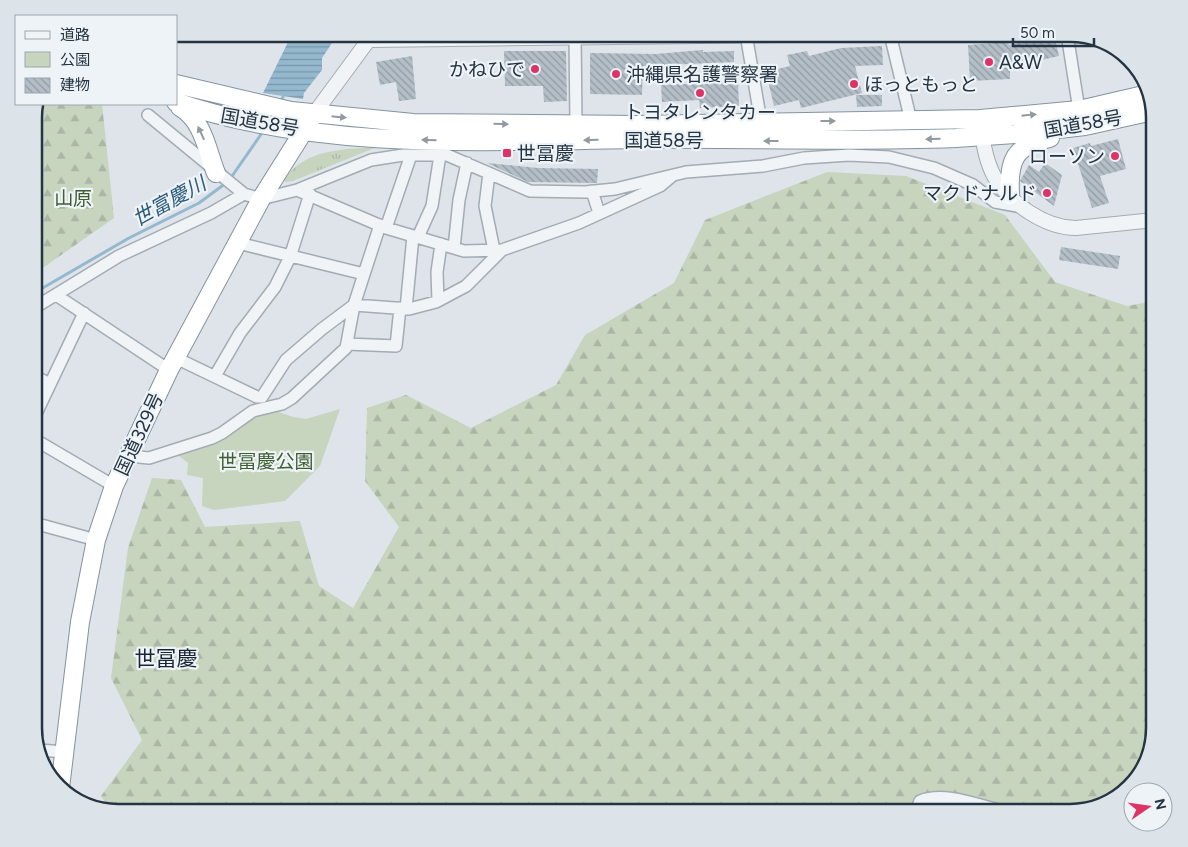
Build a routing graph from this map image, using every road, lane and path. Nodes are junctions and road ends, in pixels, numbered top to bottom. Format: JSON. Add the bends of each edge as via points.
{"nodes":[{"id":1,"x":367,"y":42,"type":"edge"},
{"id":2,"x":576,"y":42,"type":"edge"},
{"id":3,"x":747,"y":42,"type":"edge"},
{"id":4,"x":892,"y":42,"type":"edge"},
{"id":5,"x":1068,"y":42,"type":"edge"},
{"id":6,"x":178,"y":84,"type":"edge"},
{"id":7,"x":1142,"y":96,"type":"edge"},
{"id":8,"x":178,"y":104,"type":"edge"},
{"id":9,"x":177,"y":105,"type":"edge"},
{"id":10,"x":1145,"y":112,"type":"edge"},
{"id":11,"x":148,"y":114,"type":"dead end"},
{"id":12,"x":314,"y":114,"type":"junction"},
{"id":13,"x":1082,"y":118,"type":"junction"},
{"id":14,"x":287,"y":119,"type":"junction"},
{"id":15,"x":911,"y":121,"type":"junction"},
{"id":16,"x":761,"y":122,"type":"junction"},
{"id":17,"x":576,"y":124,"type":"junction"},
{"id":18,"x":981,"y":128,"type":"junction"},
{"id":19,"x":304,"y":130,"type":"junction"},
{"id":20,"x":411,"y":155,"type":"junction"},
{"id":21,"x":440,"y":155,"type":"junction"},
{"id":22,"x":467,"y":163,"type":"junction"},
{"id":23,"x":489,"y":172,"type":"junction"},
{"id":24,"x":216,"y":173,"type":"junction"},
{"id":25,"x":673,"y":175,"type":"junction"},
{"id":26,"x":297,"y":190,"type":"junction"},
{"id":27,"x":592,"y":191,"type":"junction"},
{"id":28,"x":244,"y":194,"type":"junction"},
{"id":29,"x":310,"y":194,"type":"junction"},
{"id":30,"x":261,"y":199,"type":"junction"},
{"id":31,"x":1016,"y":201,"type":"junction"},
{"id":32,"x":599,"y":213,"type":"junction"},
{"id":33,"x":1146,"y":221,"type":"edge"},
{"id":34,"x":383,"y":226,"type":"junction"},
{"id":35,"x":415,"y":236,"type":"junction"},
{"id":36,"x":238,"y":243,"type":"junction"},
{"id":37,"x":441,"y":244,"type":"junction"},
{"id":38,"x":454,"y":248,"type":"junction"},
{"id":39,"x":498,"y":250,"type":"junction"},
{"id":40,"x":290,"y":257,"type":"junction"},
{"id":41,"x":364,"y":274,"type":"junction"},
{"id":42,"x":56,"y":295,"type":"junction"},
{"id":43,"x":438,"y":301,"type":"junction"},
{"id":44,"x":43,"y":303,"type":"edge"},
{"id":45,"x":354,"y":306,"type":"junction"},
{"id":46,"x":403,"y":308,"type":"junction"},
{"id":47,"x":84,"y":313,"type":"junction"},
{"id":48,"x":340,"y":315,"type":"junction"},
{"id":49,"x":350,"y":327,"type":"junction"},
{"id":50,"x":347,"y":344,"type":"junction"},
{"id":51,"x":173,"y":364,"type":"junction"},
{"id":52,"x":215,"y":376,"type":"junction"},
{"id":53,"x":43,"y":380,"type":"edge"},
{"id":54,"x":50,"y":384,"type":"junction"},
{"id":55,"x":43,"y":399,"type":"edge"},
{"id":56,"x":43,"y":444,"type":"edge"},
{"id":57,"x":128,"y":456,"type":"junction"},
{"id":58,"x":114,"y":486,"type":"junction"},
{"id":59,"x":43,"y":525,"type":"edge"},
{"id":60,"x":96,"y":540,"type":"junction"},
{"id":61,"x":46,"y":751,"type":"edge"},
{"id":62,"x":65,"y":752,"type":"junction"},
{"id":63,"x":61,"y":779,"type":"edge"},
{"id":64,"x":919,"y":804,"type":"edge"},
{"id":65,"x":975,"y":804,"type":"edge"}],
"edges":[{"from":1,"to":12,"type":"street"},
{"from":2,"to":17,"type":"street"},
{"from":3,"to":16,"type":"street"},
{"from":4,"to":15,"type":"street"},
{"from":5,"to":13,"type":"street"},
{"from":6,"to":14,"type":"highway","name":"国道58号","via":[[256,104]]},
{"from":7,"to":13,"type":"highway","name":"国道58号"},
{"from":8,"to":14,"type":"highway","name":"国道58号","via":[[248,121]]},
{"from":24,"to":9,"type":"highway","one_way":true,"via":[[203,135],[193,118]]},
{"from":10,"to":13,"type":"highway","name":"国道58号"},
{"from":11,"to":24,"type":"street"},
{"from":12,"to":14,"type":"highway","name":"国道58号"},
{"from":12,"to":17,"type":"highway","name":"国道58号","one_way":true,"via":[[413,123]]},
{"from":12,"to":19,"type":"highway","name":"国道329号"},
{"from":13,"to":18,"type":"highway","name":"国道58号"},
{"from":13,"to":31,"type":"highway","via":[[1065,135],[1032,142],[1020,150],[1010,166]]},
{"from":14,"to":19,"type":"highway","name":"国道58号"},
{"from":16,"to":15,"type":"highway","name":"国道58号","one_way":true},
{"from":15,"to":18,"type":"highway","name":"国道58号"},
{"from":16,"to":17,"type":"highway","name":"国道58号"},
{"from":18,"to":19,"type":"highway","name":"国道58号","one_way":true,"via":[[906,140],[486,141],[409,139]]},
{"from":18,"to":31,"type":"street","via":[[986,158],[995,177]]},
{"from":19,"to":30,"type":"highway","name":"国道329号"},
{"from":20,"to":21,"type":"street"},
{"from":20,"to":26,"type":"street","via":[[371,160]]},
{"from":20,"to":34,"type":"street"},
{"from":21,"to":22,"type":"street"},
{"from":21,"to":35,"type":"street","via":[[432,206]]},
{"from":22,"to":23,"type":"street"},
{"from":22,"to":38,"type":"street"},
{"from":23,"to":27,"type":"street","via":[[530,191]]},
{"from":23,"to":39,"type":"street","via":[[485,206]]},
{"from":24,"to":28,"type":"street"},
{"from":25,"to":27,"type":"street"},
{"from":25,"to":31,"type":"street","via":[[763,166],[804,158],[849,155],[889,158],[934,168],[973,185],[995,202]]},
{"from":25,"to":32,"type":"street","via":[[660,186]]},
{"from":26,"to":29,"type":"street"},
{"from":26,"to":30,"type":"street"},
{"from":27,"to":32,"type":"street"},
{"from":28,"to":30,"type":"street"},
{"from":28,"to":42,"type":"street","via":[[212,214],[119,256]]},
{"from":29,"to":34,"type":"street"},
{"from":29,"to":40,"type":"street"},
{"from":30,"to":36,"type":"highway","name":"国道329号"},
{"from":31,"to":33,"type":"street","via":[[1051,224],[1064,228]]},
{"from":32,"to":39,"type":"street","via":[[579,223]]},
{"from":34,"to":35,"type":"street"},
{"from":34,"to":41,"type":"street"},
{"from":35,"to":37,"type":"street"},
{"from":35,"to":46,"type":"street"},
{"from":36,"to":40,"type":"street"},
{"from":36,"to":51,"type":"highway","name":"国道329号"},
{"from":37,"to":38,"type":"street"},
{"from":37,"to":43,"type":"street","via":[[437,272]]},
{"from":38,"to":39,"type":"street"},
{"from":39,"to":43,"type":"street","via":[[466,286]]},
{"from":40,"to":41,"type":"street"},
{"from":40,"to":52,"type":"street","via":[[275,287],[240,333]]},
{"from":41,"to":45,"type":"street"},
{"from":42,"to":44,"type":"street"},
{"from":42,"to":47,"type":"street"},
{"from":43,"to":46,"type":"street"},
{"from":45,"to":46,"type":"street"},
{"from":45,"to":48,"type":"street"},
{"from":45,"to":49,"type":"street"},
{"from":46,"to":50,"type":"street","via":[[396,346]]},
{"from":47,"to":51,"type":"street"},
{"from":47,"to":54,"type":"street"},
{"from":48,"to":49,"type":"street"},
{"from":48,"to":52,"type":"street","via":[[286,360],[262,397]]},
{"from":49,"to":50,"type":"street"},
{"from":50,"to":57,"type":"street","via":[[282,404],[253,411],[212,438],[149,458]]},
{"from":51,"to":52,"type":"street"},
{"from":51,"to":57,"type":"highway","name":"国道329号"},
{"from":53,"to":54,"type":"street"},
{"from":54,"to":55,"type":"street"},
{"from":56,"to":58,"type":"street"},
{"from":57,"to":58,"type":"highway","name":"国道329号"},
{"from":58,"to":60,"type":"highway","name":"国道329号"},
{"from":59,"to":60,"type":"street"},
{"from":60,"to":62,"type":"highway","name":"国道329号","via":[[80,622]]},
{"from":61,"to":62,"type":"street"},
{"from":62,"to":63,"type":"highway","name":"国道329号"},
{"from":64,"to":65,"type":"street","via":[[920,801],[938,798]]}]}
